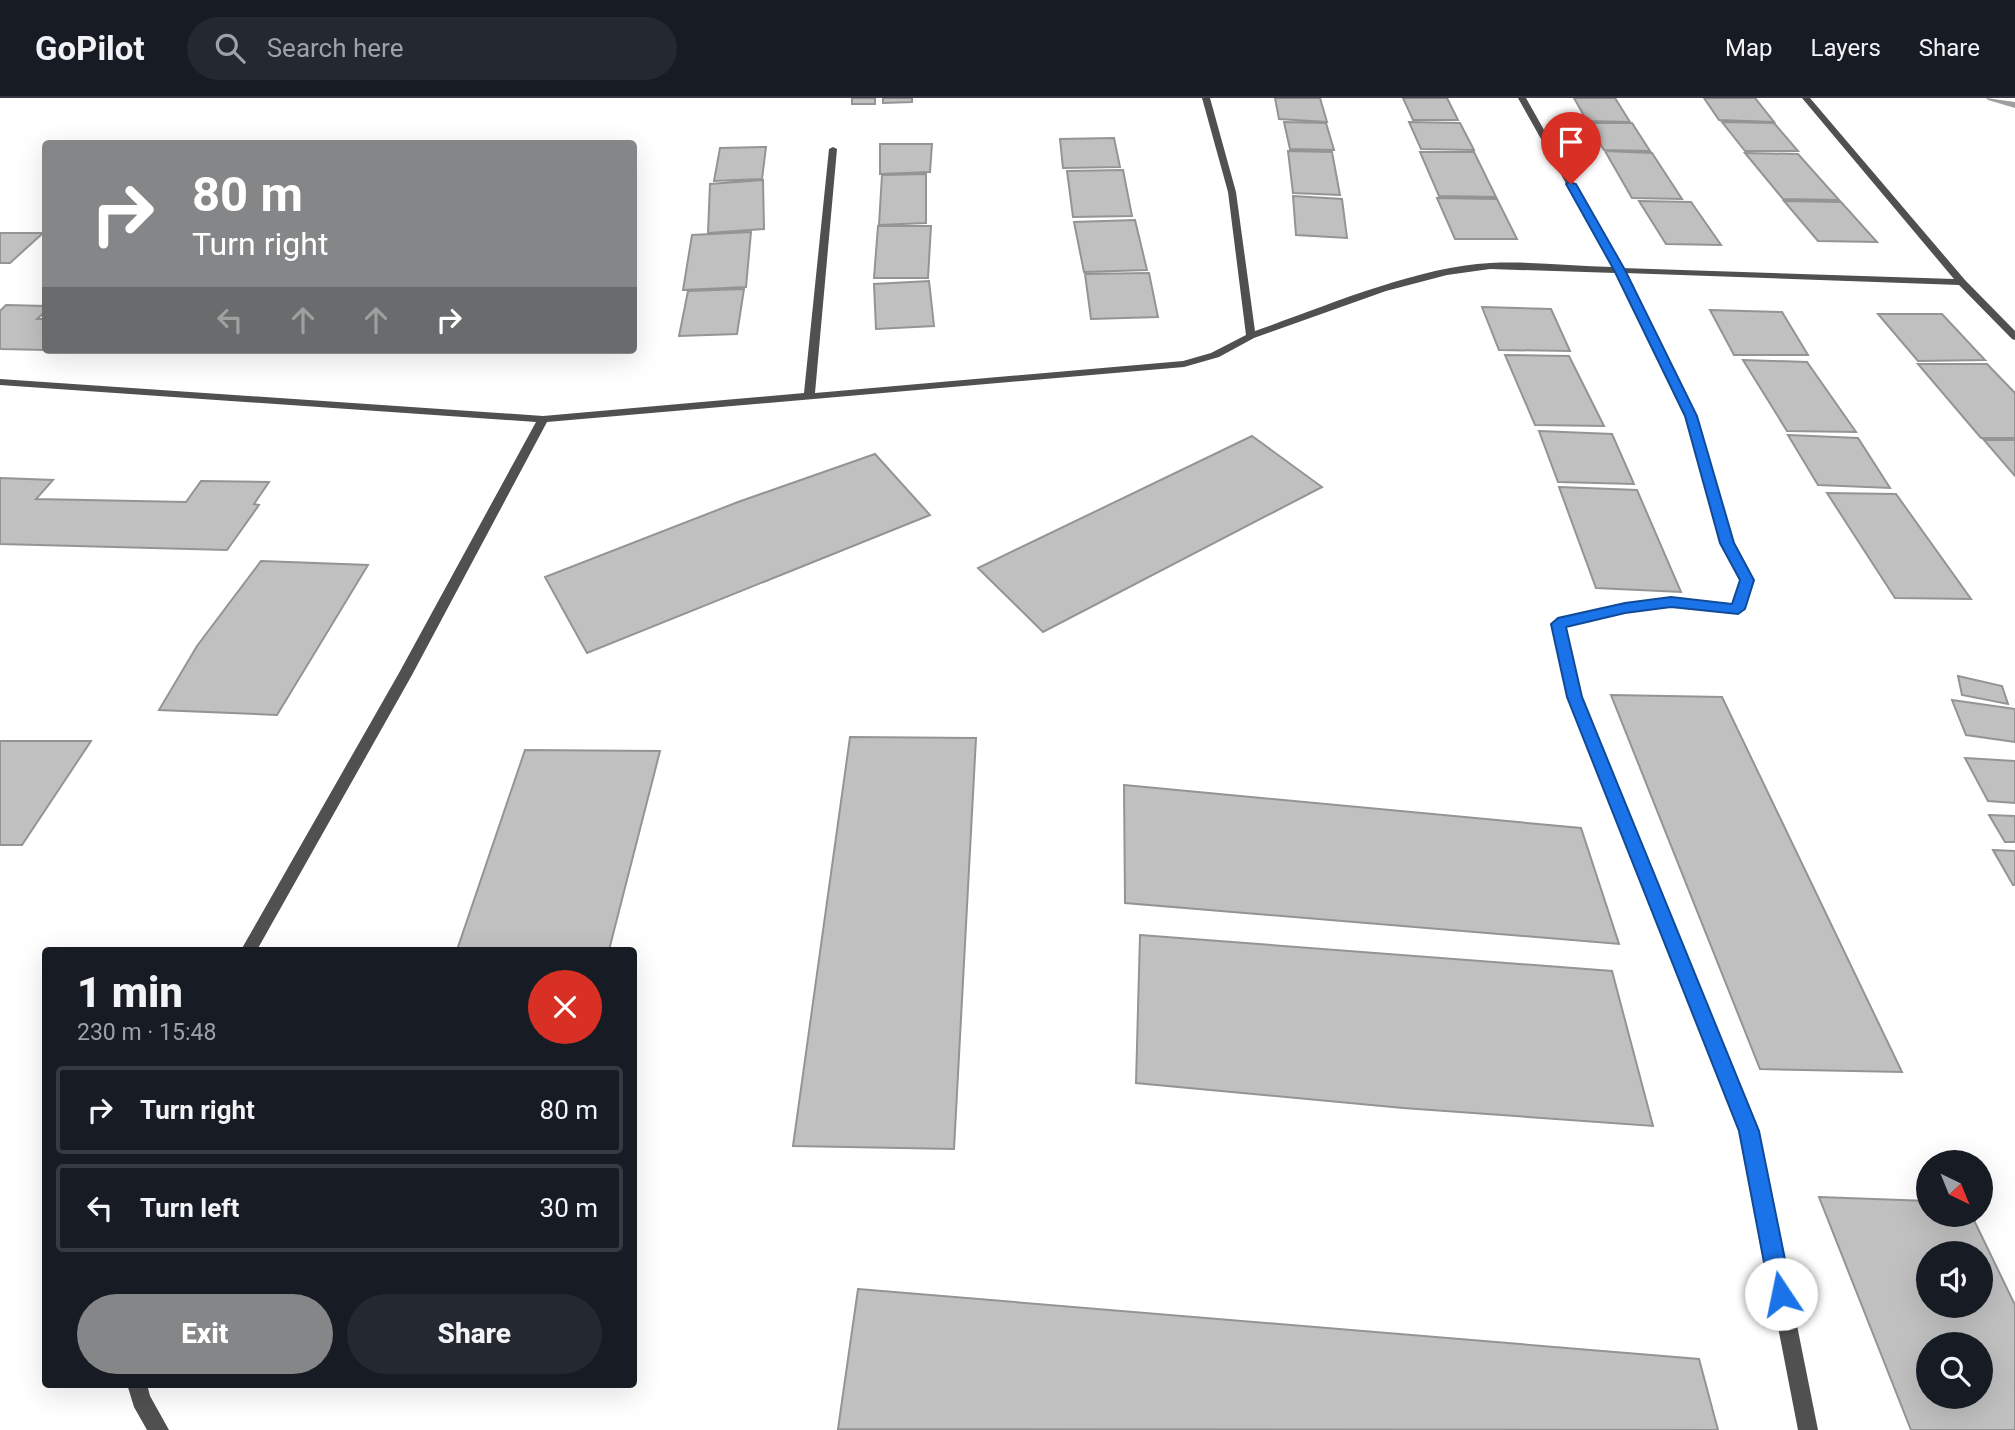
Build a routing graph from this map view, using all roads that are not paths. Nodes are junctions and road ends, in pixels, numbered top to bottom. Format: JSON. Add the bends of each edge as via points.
{"nodes":[{"id":1,"x":1206,"y":98,"type":"edge"},
{"id":2,"x":1522,"y":98,"type":"edge"},
{"id":3,"x":1806,"y":98,"type":"edge"},
{"id":4,"x":833,"y":149,"type":"dead end"},
{"id":5,"x":1619,"y":270,"type":"junction"},
{"id":6,"x":1962,"y":282,"type":"junction"},
{"id":7,"x":1251,"y":336,"type":"junction"},
{"id":8,"x":2015,"y":337,"type":"edge"},
{"id":9,"x":0,"y":382,"type":"edge"},
{"id":10,"x":809,"y":397,"type":"junction"},
{"id":11,"x":543,"y":419,"type":"junction"},
{"id":12,"x":251,"y":947,"type":"edge"},
{"id":13,"x":138,"y":1388,"type":"edge"},
{"id":14,"x":159,"y":1430,"type":"edge"},
{"id":15,"x":1808,"y":1430,"type":"edge"}],
"edges":[{"from":1,"to":7,"type":"street","via":[[1231,192]]},
{"from":2,"to":5,"type":"street"},
{"from":3,"to":6,"type":"street"},
{"from":4,"to":10,"type":"street"},
{"from":5,"to":6,"type":"street"},
{"from":5,"to":7,"type":"street","via":[[1490,266],[1447,272],[1383,289]]},
{"from":5,"to":15,"type":"street","via":[[1691,416],[1727,543],[1747,580],[1738,609],[1671,602],[1558,624],[1574,697],[1749,1131]]},
{"from":6,"to":8,"type":"street"},
{"from":7,"to":10,"type":"street","via":[[1215,355],[1184,364]]},
{"from":9,"to":11,"type":"street"},
{"from":10,"to":11,"type":"street"},
{"from":11,"to":12,"type":"street"},
{"from":13,"to":14,"type":"street"}]}
